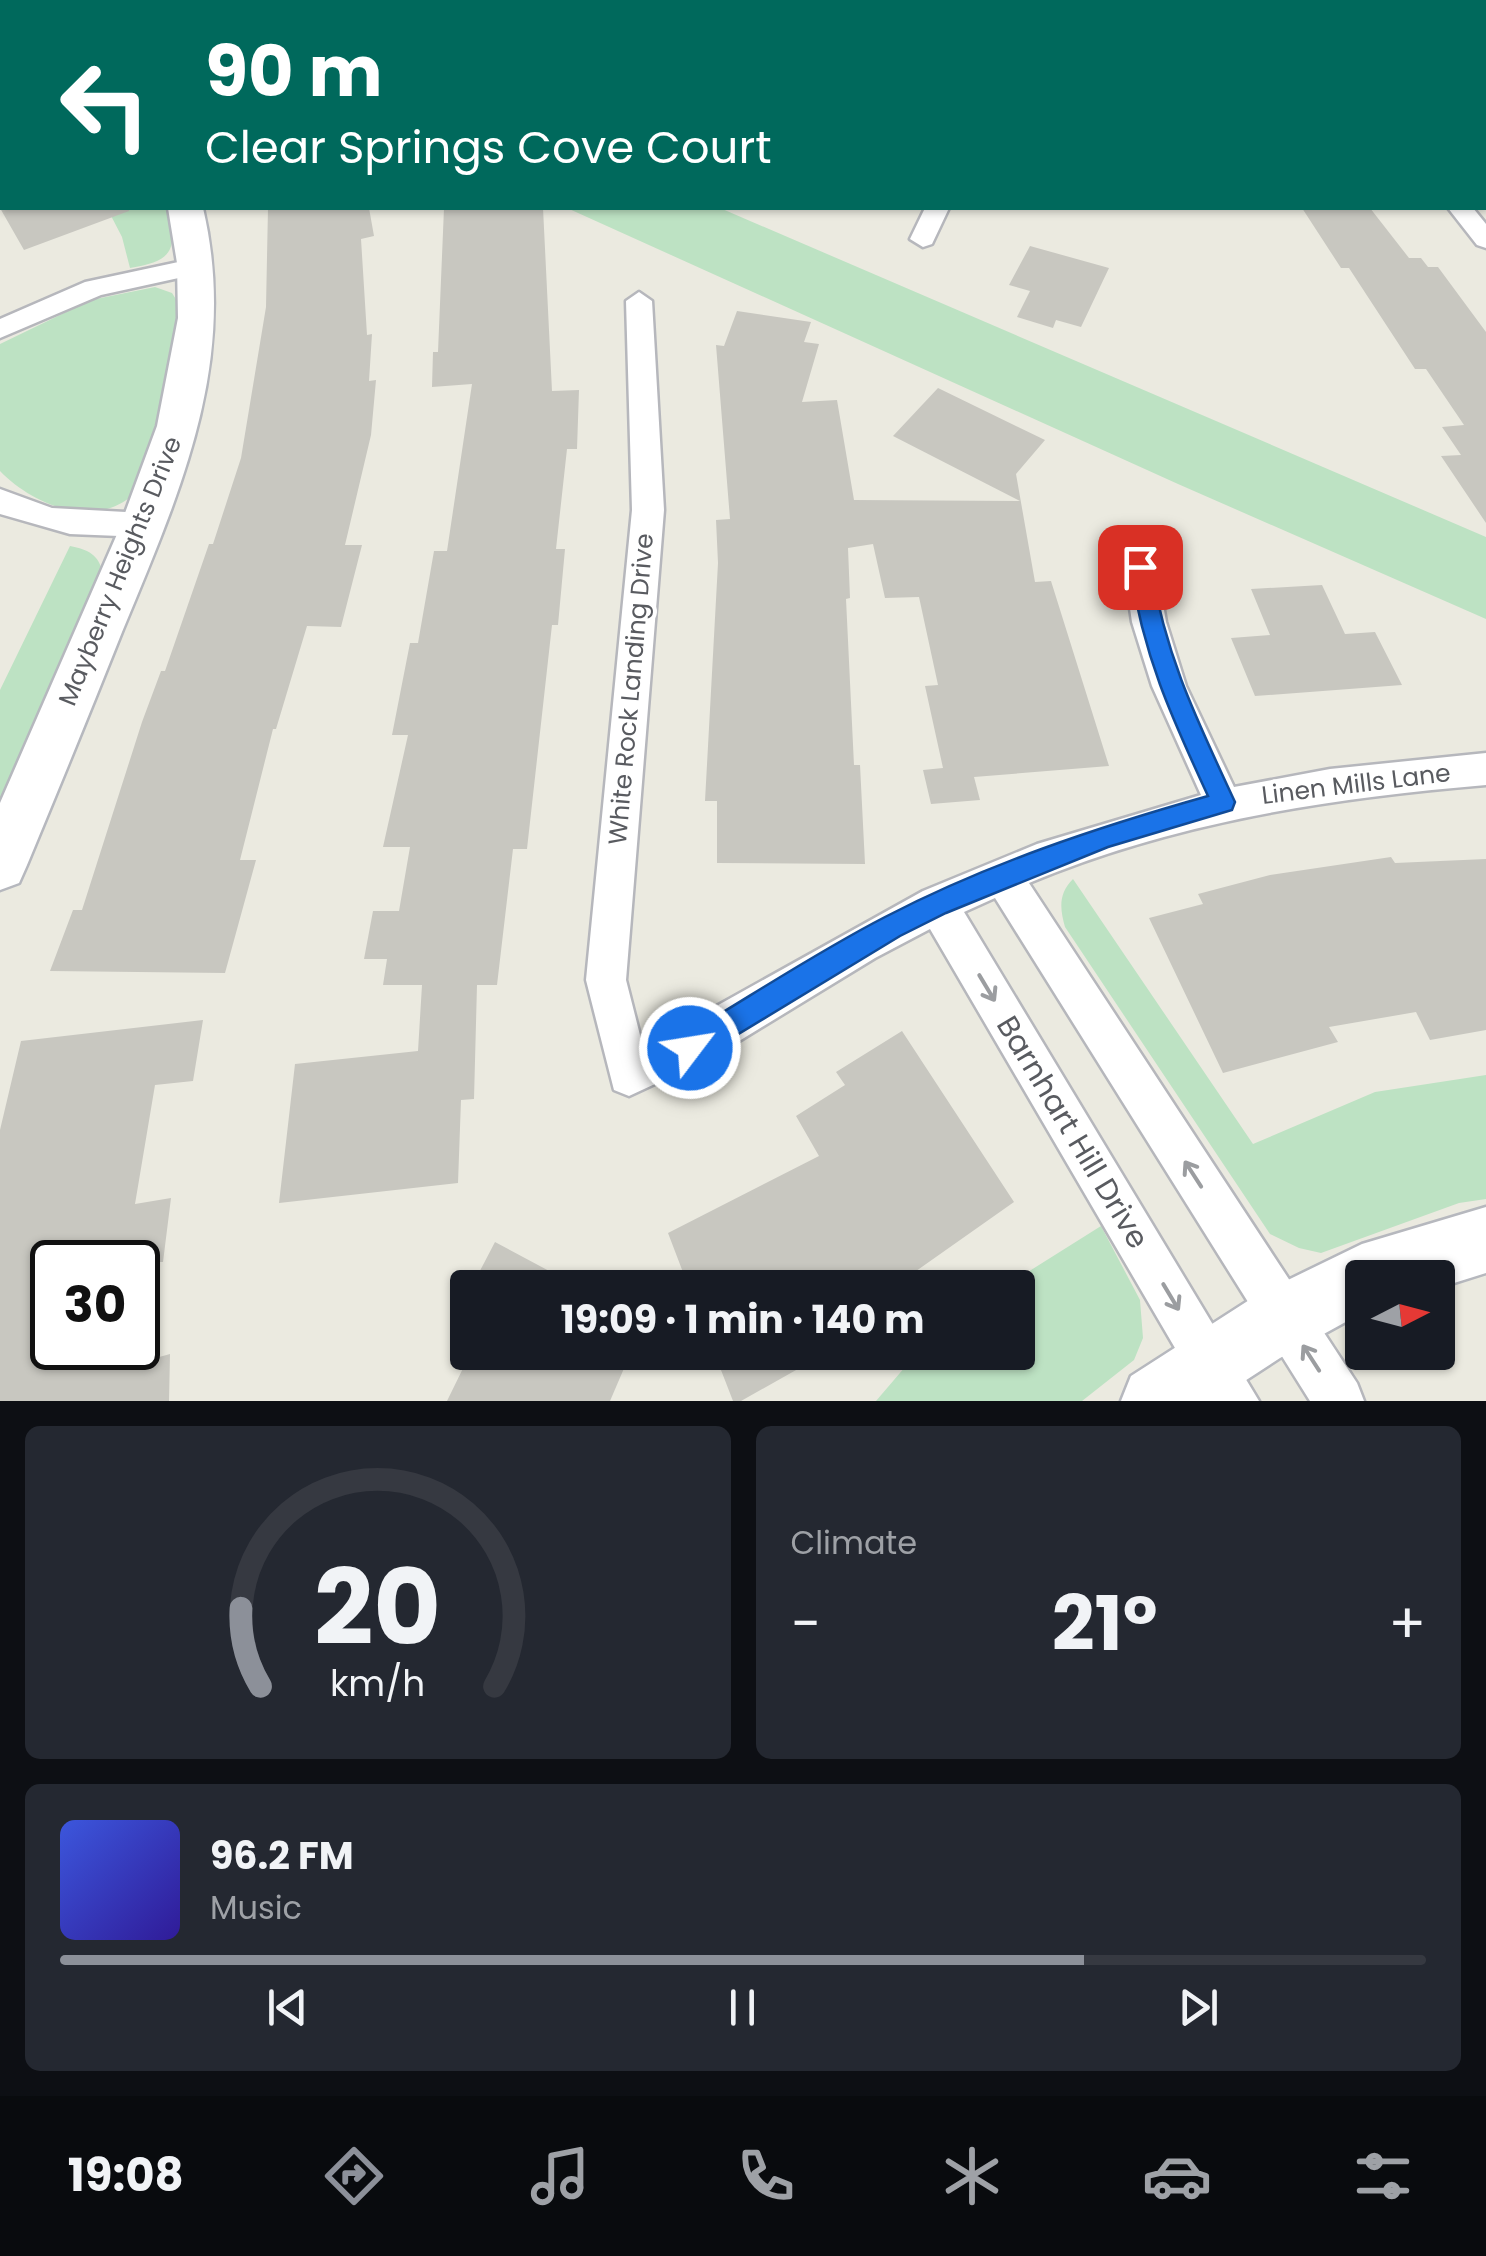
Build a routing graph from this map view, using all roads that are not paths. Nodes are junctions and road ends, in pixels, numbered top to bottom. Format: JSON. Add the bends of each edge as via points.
{"nodes":[{"id":1,"x":186,"y":210,"type":"edge"},
{"id":2,"x":936,"y":210,"type":"edge"},
{"id":3,"x":1462,"y":210,"type":"edge"},
{"id":4,"x":923,"y":239,"type":"dead end"},
{"id":5,"x":1486,"y":240,"type":"edge"},
{"id":6,"x":196,"y":266,"type":"junction"},
{"id":7,"x":639,"y":301,"type":"dead end"},
{"id":8,"x":0,"y":329,"type":"edge"},
{"id":9,"x":0,"y":500,"type":"edge"},
{"id":10,"x":144,"y":526,"type":"junction"},
{"id":11,"x":1136,"y":540,"type":"dead end"},
{"id":12,"x":1486,"y":769,"type":"edge"},
{"id":13,"x":1223,"y":802,"type":"junction"},
{"id":14,"x":0,"y":866,"type":"edge"},
{"id":15,"x":1002,"y":875,"type":"junction"},
{"id":16,"x":937,"y":904,"type":"junction"},
{"id":17,"x":629,"y":1075,"type":"joint"},
{"id":18,"x":1486,"y":1240,"type":"edge"},
{"id":19,"x":1421,"y":1260,"type":"edge"},
{"id":20,"x":1345,"y":1286,"type":"edge"},
{"id":21,"x":1284,"y":1314,"type":"junction"},
{"id":22,"x":1221,"y":1380,"type":"edge"},
{"id":23,"x":1156,"y":1401,"type":"edge"},
{"id":24,"x":1339,"y":1401,"type":"edge"}],
"edges":[{"from":1,"to":6,"type":"street","name":"Mayberry Heights Drive"},
{"from":2,"to":4,"type":"street"},
{"from":3,"to":5,"type":"street"},
{"from":6,"to":8,"type":"street","via":[[94,288]]},
{"from":6,"to":10,"type":"street","name":"Mayberry Heights Drive","via":[[188,388]]},
{"from":7,"to":17,"type":"street","name":"White Rock Landing Drive","via":[[648,510],[606,980]]},
{"from":9,"to":10,"type":"street","via":[[26,515],[67,524]]},
{"from":10,"to":14,"type":"street","name":"Mayberry Heights Drive"},
{"from":11,"to":13,"type":"street","via":[[1149,622],[1169,686]]},
{"from":12,"to":13,"type":"street","name":"Linen Mills Lane"},
{"from":13,"to":15,"type":"street","name":"Linen Mills Lane"},
{"from":15,"to":16,"type":"street","name":"Linen Mills Lane"},
{"from":21,"to":15,"type":"street","one_way":true},
{"from":16,"to":17,"type":"street","name":"Linen Mills Lane","via":[[669,1059]]},
{"from":16,"to":22,"type":"street","name":"Barnhart Hill Drive","one_way":true},
{"from":18,"to":19,"type":"street"},
{"from":20,"to":21,"type":"street"},
{"from":21,"to":22,"type":"street"},
{"from":24,"to":21,"type":"street","one_way":true},
{"from":22,"to":23,"type":"street"}]}
